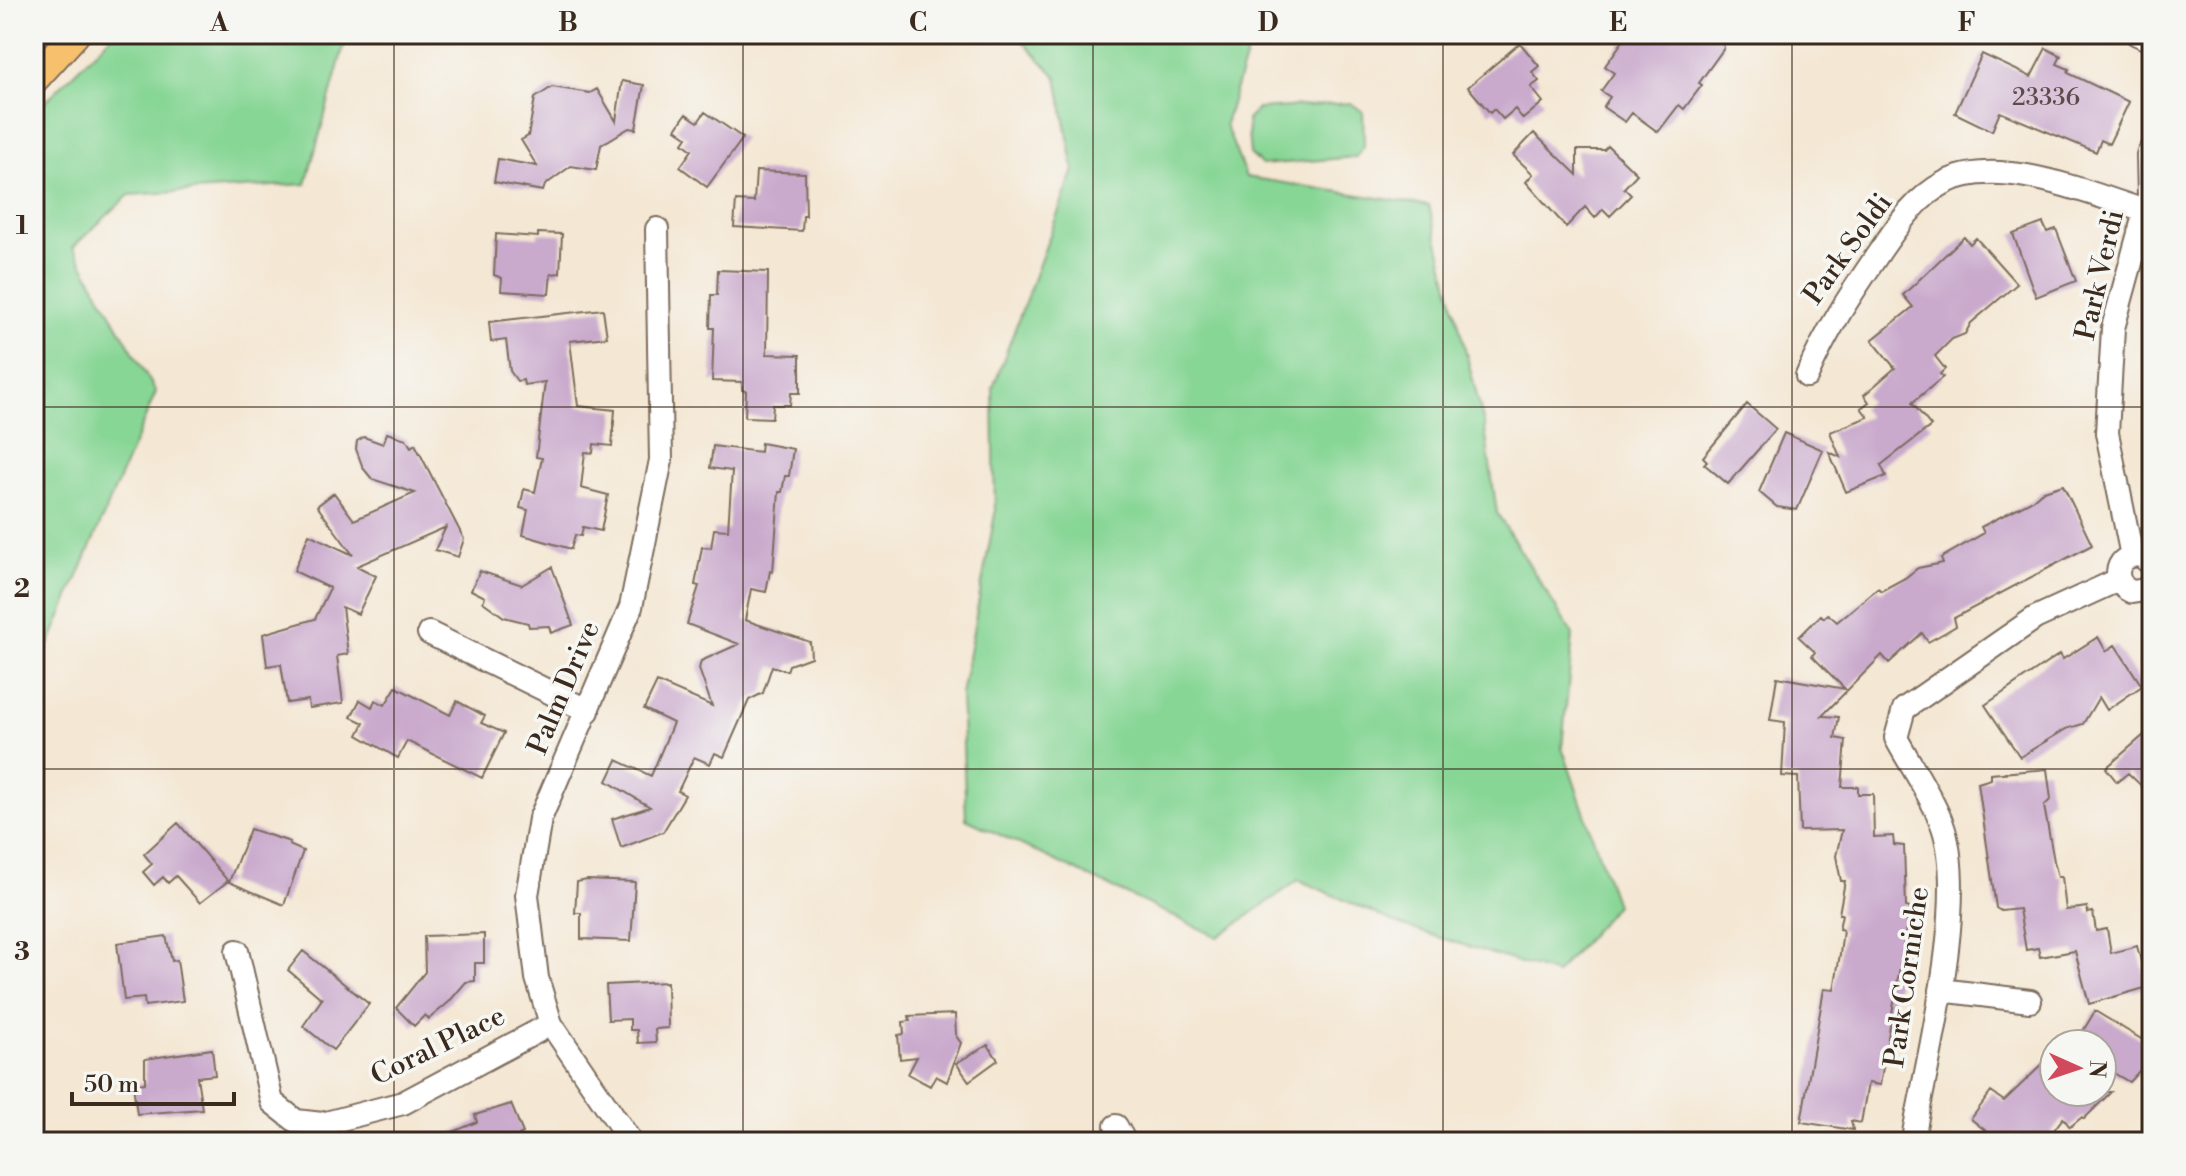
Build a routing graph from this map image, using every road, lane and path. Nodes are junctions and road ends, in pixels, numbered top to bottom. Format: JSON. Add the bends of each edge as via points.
{"nodes":[{"id":1,"x":75,"y":34,"type":"edge"},
{"id":2,"x":2137,"y":34,"type":"edge"},
{"id":3,"x":2152,"y":41,"type":"edge"},
{"id":4,"x":34,"y":79,"type":"edge"},
{"id":5,"x":2152,"y":147,"type":"edge"},
{"id":6,"x":2149,"y":201,"type":"edge"},
{"id":7,"x":657,"y":229,"type":"dead end"},
{"id":8,"x":1807,"y":376,"type":"dead end"},
{"id":9,"x":2142,"y":561,"type":"edge"},
{"id":10,"x":2118,"y":580,"type":"junction"},
{"id":11,"x":2150,"y":592,"type":"edge"},
{"id":12,"x":429,"y":633,"type":"dead end"},
{"id":13,"x":588,"y":711,"type":"junction"},
{"id":14,"x":237,"y":951,"type":"dead end"},
{"id":15,"x":1941,"y":990,"type":"junction"},
{"id":16,"x":2030,"y":1001,"type":"dead end"},
{"id":17,"x":551,"y":1024,"type":"junction"},
{"id":18,"x":1914,"y":1133,"type":"dead end"},
{"id":19,"x":631,"y":1142,"type":"edge"}],
"edges":[{"from":1,"to":4,"type":"main road"},
{"from":2,"to":3,"type":"street"},
{"from":5,"to":6,"type":"street","name":"Park Verdi"},
{"from":6,"to":8,"type":"street","name":"Park Soldi","via":[[2032,176],[1988,173],[1946,181],[1897,227],[1827,329]]},
{"from":6,"to":9,"type":"street","name":"Park Verdi","via":[[2113,328],[2107,433]]},
{"from":7,"to":13,"type":"street","name":"Palm Drive","via":[[661,460],[631,607]]},
{"from":9,"to":10,"type":"street","name":"Park Verdi","via":[[2120,563]]},
{"from":10,"to":11,"type":"street","via":[[2132,592]]},
{"from":10,"to":15,"type":"street","name":"Park Corniche","via":[[2035,618],[1904,709],[1896,738],[1943,826],[1952,883]]},
{"from":12,"to":13,"type":"street"},
{"from":13,"to":17,"type":"street","name":"Palm Drive","via":[[540,819],[527,895],[537,978]]},
{"from":14,"to":17,"type":"street","name":"Coral Place","via":[[272,1102],[296,1121],[322,1124],[403,1103]]},
{"from":15,"to":16,"type":"street"},
{"from":15,"to":18,"type":"street","name":"Park Corniche"},
{"from":17,"to":19,"type":"street","name":"Palm Drive"}]}
